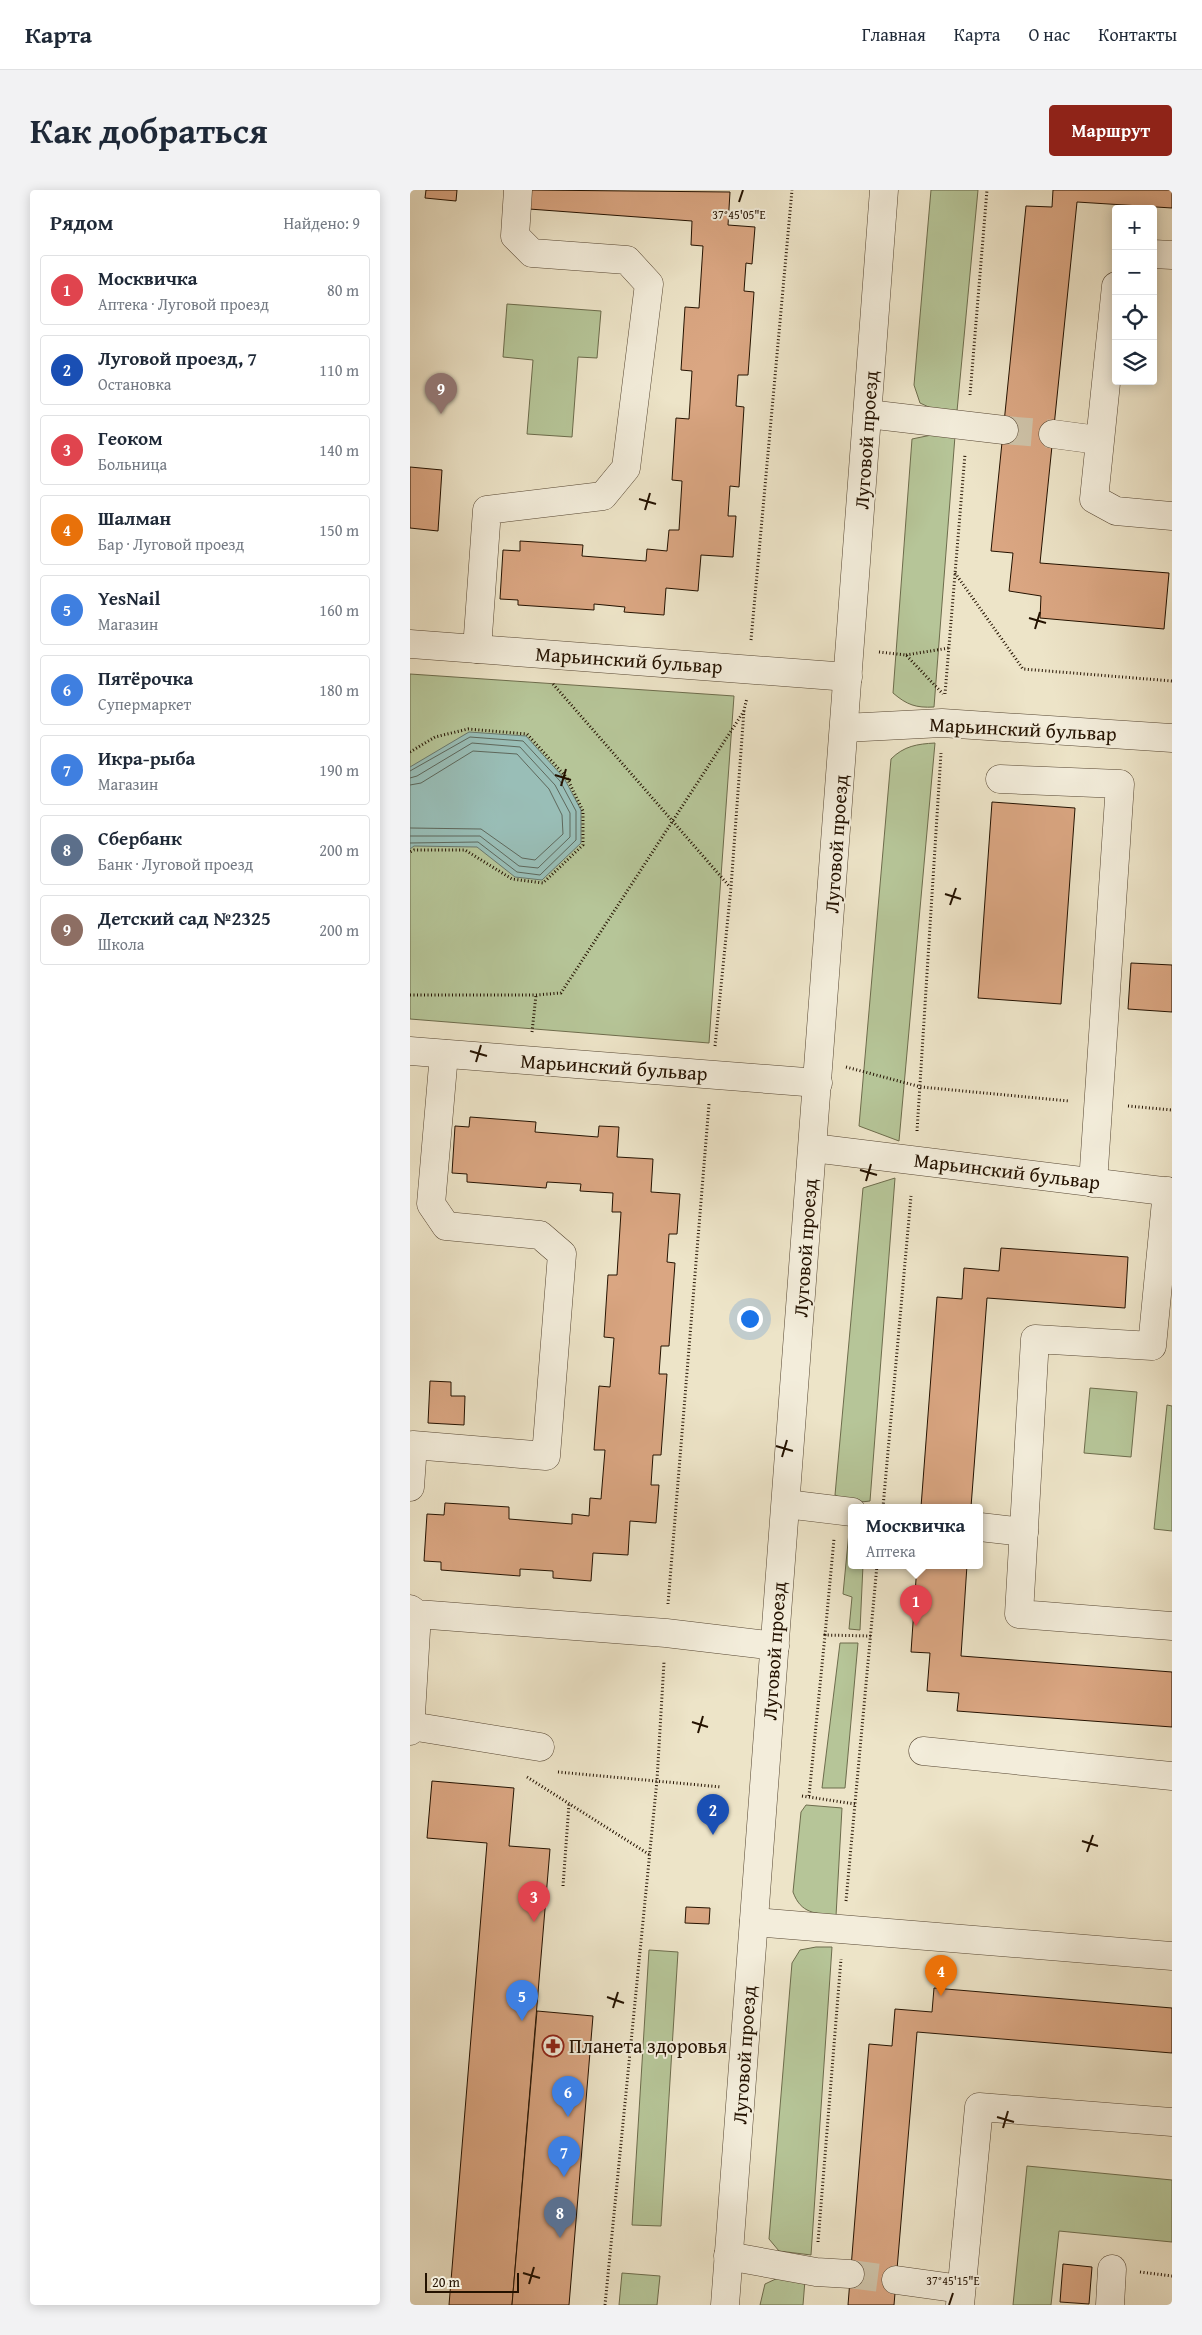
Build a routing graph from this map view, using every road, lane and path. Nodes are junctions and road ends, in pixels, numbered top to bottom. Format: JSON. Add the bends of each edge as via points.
{"nodes":[{"id":1,"x":518,"y":190,"type":"edge"},
{"id":2,"x":792,"y":190,"type":"edge"},
{"id":3,"x":884,"y":190,"type":"edge"},
{"id":4,"x":987,"y":190,"type":"edge"},
{"id":5,"x":1157,"y":254,"type":"edge"},
{"id":6,"x":1172,"y":255,"type":"edge"},
{"id":7,"x":1115,"y":295,"type":"edge"},
{"id":8,"x":868,"y":414,"type":"junction"},
{"id":9,"x":967,"y":426,"type":"junction"},
{"id":10,"x":1004,"y":430,"type":"tunnel mouth"},
{"id":11,"x":1053,"y":434,"type":"tunnel mouth"},
{"id":12,"x":1098,"y":440,"type":"junction"},
{"id":13,"x":1172,"y":516,"type":"edge"},
{"id":14,"x":955,"y":572,"type":"junction"},
{"id":15,"x":410,"y":644,"type":"edge"},
{"id":16,"x":949,"y":648,"type":"junction"},
{"id":17,"x":477,"y":649,"type":"junction"},
{"id":18,"x":906,"y":655,"type":"dead end"},
{"id":19,"x":749,"y":669,"type":"junction"},
{"id":20,"x":848,"y":677,"type":"junction"},
{"id":21,"x":1172,"y":681,"type":"edge"},
{"id":22,"x":551,"y":682,"type":"dead end"},
{"id":23,"x":744,"y":710,"type":"junction"},
{"id":24,"x":942,"y":723,"type":"junction"},
{"id":25,"x":844,"y":728,"type":"junction"},
{"id":26,"x":1172,"y":738,"type":"edge"},
{"id":27,"x":410,"y":752,"type":"edge"},
{"id":28,"x":1000,"y":779,"type":"dead end"},
{"id":29,"x":673,"y":821,"type":"junction"},
{"id":30,"x":410,"y":852,"type":"edge"},
{"id":31,"x":731,"y":887,"type":"junction"},
{"id":32,"x":410,"y":995,"type":"edge"},
{"id":33,"x":536,"y":995,"type":"junction"},
{"id":34,"x":531,"y":1039,"type":"dead end"},
{"id":35,"x":410,"y":1052,"type":"edge"},
{"id":36,"x":444,"y":1054,"type":"junction"},
{"id":37,"x":818,"y":1072,"type":"junction"},
{"id":38,"x":712,"y":1075,"type":"junction"},
{"id":39,"x":921,"y":1087,"type":"junction"},
{"id":40,"x":1099,"y":1104,"type":"junction"},
{"id":41,"x":1172,"y":1110,"type":"edge"},
{"id":42,"x":917,"y":1136,"type":"dead end"},
{"id":43,"x":813,"y":1148,"type":"junction"},
{"id":44,"x":1093,"y":1183,"type":"junction"},
{"id":45,"x":1170,"y":1191,"type":"edge"},
{"id":46,"x":912,"y":1196,"type":"dead end"},
{"id":47,"x":410,"y":1487,"type":"edge"},
{"id":48,"x":786,"y":1504,"type":"junction"},
{"id":49,"x":883,"y":1504,"type":"edge"},
{"id":50,"x":848,"y":1512,"type":"edge"},
{"id":51,"x":983,"y":1527,"type":"edge"},
{"id":52,"x":1024,"y":1532,"type":"junction"},
{"id":53,"x":835,"y":1534,"type":"dead end"},
{"id":54,"x":413,"y":1611,"type":"edge"},
{"id":55,"x":1172,"y":1626,"type":"edge"},
{"id":56,"x":666,"y":1633,"type":"junction"},
{"id":57,"x":825,"y":1635,"type":"junction"},
{"id":58,"x":871,"y":1636,"type":"dead end"},
{"id":59,"x":775,"y":1646,"type":"junction"},
{"id":60,"x":411,"y":1728,"type":"edge"},
{"id":61,"x":540,"y":1747,"type":"dead end"},
{"id":62,"x":924,"y":1751,"type":"dead end"},
{"id":63,"x":552,"y":1772,"type":"dead end"},
{"id":64,"x":522,"y":1774,"type":"dead end"},
{"id":65,"x":1172,"y":1776,"type":"edge"},
{"id":66,"x":657,"y":1780,"type":"junction"},
{"id":67,"x":721,"y":1787,"type":"dead end"},
{"id":68,"x":802,"y":1796,"type":"dead end"},
{"id":69,"x":809,"y":1796,"type":"junction"},
{"id":70,"x":569,"y":1804,"type":"junction"},
{"id":71,"x":855,"y":1804,"type":"dead end"},
{"id":72,"x":650,"y":1855,"type":"junction"},
{"id":73,"x":563,"y":1886,"type":"dead end"},
{"id":74,"x":754,"y":1922,"type":"junction"},
{"id":75,"x":1172,"y":1956,"type":"edge"},
{"id":76,"x":1172,"y":2122,"type":"edge"},
{"id":77,"x":728,"y":2256,"type":"junction"},
{"id":78,"x":1112,"y":2269,"type":"dead end"},
{"id":79,"x":850,"y":2274,"type":"tunnel mouth"},
{"id":80,"x":896,"y":2280,"type":"tunnel mouth"},
{"id":81,"x":960,"y":2297,"type":"edge"},
{"id":82,"x":605,"y":2305,"type":"edge"},
{"id":83,"x":725,"y":2305,"type":"edge"},
{"id":84,"x":1110,"y":2305,"type":"edge"}],
"edges":[{"from":1,"to":17,"type":"street","via":[[515,236],[532,253],[627,260],[649,284],[626,468],[603,496],[487,510]]},
{"from":2,"to":19,"type":"path"},
{"from":3,"to":8,"type":"street","name":"Луговой проезд"},
{"from":4,"to":9,"type":"path"},
{"from":5,"to":6,"type":"street"},
{"from":7,"to":12,"type":"street"},
{"from":8,"to":9,"type":"street"},
{"from":8,"to":20,"type":"street","name":"Луговой проезд"},
{"from":9,"to":10,"type":"street"},
{"from":9,"to":14,"type":"path"},
{"from":11,"to":12,"type":"street"},
{"from":12,"to":13,"type":"street","via":[[1094,499],[1116,512]]},
{"from":14,"to":16,"type":"path"},
{"from":14,"to":21,"type":"path","via":[[1023,669]]},
{"from":15,"to":17,"type":"street","name":"Марьинский бульвар"},
{"from":16,"to":18,"type":"path"},
{"from":16,"to":24,"type":"path"},
{"from":17,"to":19,"type":"street","name":"Марьинский бульвар"},
{"from":19,"to":20,"type":"street","name":"Марьинский бульвар"},
{"from":19,"to":23,"type":"path","via":[[749,691]]},
{"from":20,"to":25,"type":"street","name":"Луговой проезд"},
{"from":22,"to":29,"type":"path"},
{"from":23,"to":29,"type":"path"},
{"from":23,"to":31,"type":"path"},
{"from":24,"to":25,"type":"street","name":"Марьинский бульвар"},
{"from":24,"to":26,"type":"street","name":"Марьинский бульвар"},
{"from":24,"to":39,"type":"path"},
{"from":25,"to":37,"type":"street","name":"Луговой проезд"},
{"from":27,"to":30,"type":"path","via":[[435,737],[468,729],[528,734],[567,778],[583,810],[583,845],[543,883],[512,879],[465,850]]},
{"from":28,"to":40,"type":"street","via":[[1120,784]]},
{"from":29,"to":31,"type":"path"},
{"from":29,"to":33,"type":"path","via":[[561,993]]},
{"from":31,"to":38,"type":"path"},
{"from":32,"to":33,"type":"path"},
{"from":33,"to":34,"type":"path"},
{"from":35,"to":36,"type":"street","name":"Марьинский бульвар"},
{"from":36,"to":38,"type":"street","name":"Марьинский бульвар"},
{"from":36,"to":47,"type":"street","via":[[432,1204],[446,1226],[540,1235],[562,1254],[546,1456],[413,1445]]},
{"from":37,"to":38,"type":"street","name":"Марьинский бульвар"},
{"from":37,"to":39,"type":"path"},
{"from":37,"to":43,"type":"street","name":"Луговой проезд"},
{"from":38,"to":56,"type":"path"},
{"from":39,"to":40,"type":"path"},
{"from":39,"to":42,"type":"path"},
{"from":40,"to":41,"type":"path"},
{"from":40,"to":44,"type":"street"},
{"from":43,"to":44,"type":"street","name":"Марьинский бульвар"},
{"from":43,"to":48,"type":"street","name":"Луговой проезд"},
{"from":44,"to":45,"type":"street","name":"Марьинский бульвар"},
{"from":45,"to":52,"type":"street","via":[[1152,1346],[1036,1339]]},
{"from":46,"to":49,"type":"path"},
{"from":48,"to":50,"type":"street"},
{"from":48,"to":59,"type":"street","name":"Луговой проезд"},
{"from":51,"to":52,"type":"street"},
{"from":52,"to":55,"type":"street","via":[[1019,1614]]},
{"from":53,"to":57,"type":"path"},
{"from":54,"to":56,"type":"street"},
{"from":54,"to":60,"type":"street"},
{"from":56,"to":59,"type":"street"},
{"from":56,"to":66,"type":"path"},
{"from":57,"to":58,"type":"path"},
{"from":57,"to":69,"type":"path"},
{"from":59,"to":74,"type":"street","name":"Луговой проезд"},
{"from":60,"to":61,"type":"street"},
{"from":62,"to":65,"type":"street"},
{"from":63,"to":66,"type":"path"},
{"from":64,"to":70,"type":"path"},
{"from":66,"to":67,"type":"path"},
{"from":66,"to":72,"type":"path"},
{"from":68,"to":69,"type":"path"},
{"from":69,"to":71,"type":"path"},
{"from":70,"to":72,"type":"path"},
{"from":70,"to":73,"type":"path"},
{"from":72,"to":82,"type":"path"},
{"from":74,"to":75,"type":"street"},
{"from":74,"to":77,"type":"street","name":"Луговой проезд"},
{"from":76,"to":81,"type":"street","via":[[979,2107]]},
{"from":77,"to":79,"type":"street","via":[[816,2272]]},
{"from":77,"to":83,"type":"street","name":"Луговой проезд"},
{"from":78,"to":84,"type":"street"},
{"from":80,"to":81,"type":"street"}]}
